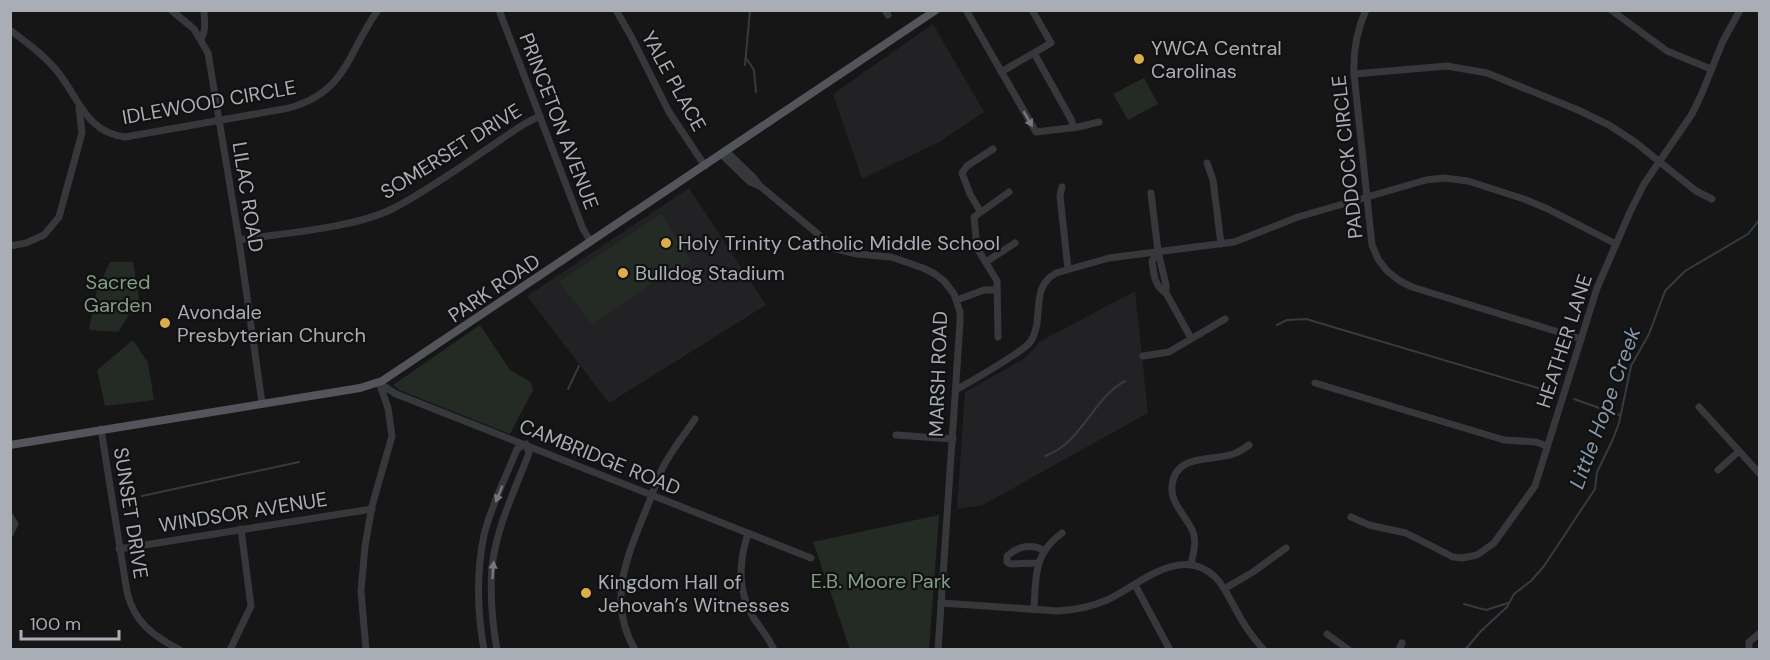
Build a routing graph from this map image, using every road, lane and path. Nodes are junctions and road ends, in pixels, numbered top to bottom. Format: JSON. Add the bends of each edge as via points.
{"nodes":[{"id":1,"x":171,"y":10,"type":"edge"},
{"id":2,"x":204,"y":10,"type":"edge"},
{"id":3,"x":378,"y":10,"type":"edge"},
{"id":4,"x":499,"y":10,"type":"edge"},
{"id":5,"x":616,"y":10,"type":"edge"},
{"id":6,"x":936,"y":10,"type":"edge"},
{"id":7,"x":966,"y":10,"type":"edge"},
{"id":8,"x":1032,"y":10,"type":"edge"},
{"id":9,"x":1366,"y":10,"type":"edge"},
{"id":10,"x":1611,"y":10,"type":"edge"},
{"id":11,"x":1740,"y":10,"type":"edge"},
{"id":12,"x":10,"y":30,"type":"edge"},
{"id":13,"x":201,"y":39,"type":"junction"},
{"id":14,"x":1034,"y":53,"type":"junction"},
{"id":15,"x":1711,"y":69,"type":"junction"},
{"id":16,"x":1001,"y":72,"type":"junction"},
{"id":17,"x":1354,"y":74,"type":"junction"},
{"id":18,"x":77,"y":102,"type":"junction"},
{"id":19,"x":540,"y":116,"type":"junction"},
{"id":20,"x":219,"y":119,"type":"junction"},
{"id":21,"x":1099,"y":122,"type":"dead end"},
{"id":22,"x":1073,"y":128,"type":"junction"},
{"id":23,"x":993,"y":148,"type":"dead end"},
{"id":24,"x":724,"y":153,"type":"junction"},
{"id":25,"x":1659,"y":162,"type":"junction"},
{"id":26,"x":1207,"y":163,"type":"dead end"},
{"id":27,"x":705,"y":166,"type":"junction"},
{"id":28,"x":1062,"y":187,"type":"dead end"},
{"id":29,"x":1009,"y":192,"type":"dead end"},
{"id":30,"x":1151,"y":193,"type":"dead end"},
{"id":31,"x":1365,"y":198,"type":"junction"},
{"id":32,"x":1712,"y":199,"type":"dead end"},
{"id":33,"x":980,"y":211,"type":"junction"},
{"id":34,"x":239,"y":240,"type":"junction"},
{"id":35,"x":591,"y":242,"type":"junction"},
{"id":36,"x":1015,"y":243,"type":"dead end"},
{"id":37,"x":1221,"y":244,"type":"junction"},
{"id":38,"x":1616,"y":244,"type":"junction"},
{"id":39,"x":10,"y":246,"type":"edge"},
{"id":40,"x":1158,"y":251,"type":"junction"},
{"id":41,"x":986,"y":262,"type":"junction"},
{"id":42,"x":1068,"y":269,"type":"junction"},
{"id":43,"x":997,"y":290,"type":"junction"},
{"id":44,"x":957,"y":300,"type":"junction"},
{"id":45,"x":1226,"y":319,"type":"dead end"},
{"id":46,"x":998,"y":337,"type":"dead end"},
{"id":47,"x":1191,"y":338,"type":"junction"},
{"id":48,"x":1581,"y":339,"type":"junction"},
{"id":49,"x":1143,"y":356,"type":"dead end"},
{"id":50,"x":379,"y":383,"type":"junction"},
{"id":51,"x":1315,"y":383,"type":"dead end"},
{"id":52,"x":956,"y":390,"type":"junction"},
{"id":53,"x":262,"y":403,"type":"junction"},
{"id":54,"x":1699,"y":407,"type":"dead end"},
{"id":55,"x":695,"y":419,"type":"dead end"},
{"id":56,"x":101,"y":429,"type":"junction"},
{"id":57,"x":896,"y":435,"type":"dead end"},
{"id":58,"x":953,"y":439,"type":"junction"},
{"id":59,"x":526,"y":444,"type":"junction"},
{"id":60,"x":10,"y":445,"type":"edge"},
{"id":61,"x":1249,"y":445,"type":"dead end"},
{"id":62,"x":1547,"y":446,"type":"junction"},
{"id":63,"x":1738,"y":452,"type":"junction"},
{"id":64,"x":1718,"y":470,"type":"dead end"},
{"id":65,"x":1760,"y":474,"type":"edge"},
{"id":66,"x":652,"y":496,"type":"junction"},
{"id":67,"x":372,"y":509,"type":"junction"},
{"id":68,"x":10,"y":516,"type":"edge"},
{"id":69,"x":1351,"y":517,"type":"dead end"},
{"id":70,"x":241,"y":529,"type":"junction"},
{"id":71,"x":748,"y":533,"type":"junction"},
{"id":72,"x":1062,"y":533,"type":"dead end"},
{"id":73,"x":10,"y":534,"type":"edge"},
{"id":74,"x":1286,"y":548,"type":"dead end"},
{"id":75,"x":119,"y":549,"type":"junction"},
{"id":76,"x":1045,"y":551,"type":"junction"},
{"id":77,"x":811,"y":558,"type":"dead end"},
{"id":78,"x":1038,"y":563,"type":"junction"},
{"id":79,"x":1191,"y":564,"type":"junction"},
{"id":80,"x":1135,"y":585,"type":"junction"},
{"id":81,"x":1224,"y":589,"type":"junction"},
{"id":82,"x":941,"y":603,"type":"junction"},
{"id":83,"x":478,"y":609,"type":"junction"},
{"id":84,"x":492,"y":609,"type":"junction"},
{"id":85,"x":1034,"y":609,"type":"junction"},
{"id":86,"x":1760,"y":633,"type":"edge"},
{"id":87,"x":1328,"y":634,"type":"dead end"},
{"id":88,"x":180,"y":650,"type":"edge"},
{"id":89,"x":230,"y":650,"type":"edge"},
{"id":90,"x":366,"y":650,"type":"edge"},
{"id":91,"x":484,"y":650,"type":"edge"},
{"id":92,"x":497,"y":650,"type":"edge"},
{"id":93,"x":635,"y":650,"type":"edge"},
{"id":94,"x":774,"y":650,"type":"edge"},
{"id":95,"x":938,"y":650,"type":"edge"},
{"id":96,"x":1170,"y":650,"type":"edge"},
{"id":97,"x":1264,"y":650,"type":"edge"},
{"id":98,"x":1349,"y":650,"type":"edge"},
{"id":99,"x":1749,"y":650,"type":"edge"}],
"edges":[{"from":1,"to":13,"type":"street","name":"LILAC ROAD"},
{"from":2,"to":13,"type":"street","via":[[206,25]]},
{"from":3,"to":20,"type":"street","name":"IDLEWOOD CIRCLE","via":[[343,73],[323,92],[289,108]]},
{"from":4,"to":19,"type":"street","name":"PRINCETON AVENUE"},
{"from":5,"to":27,"type":"street","name":"YALE PLACE","via":[[669,112]]},
{"from":6,"to":24,"type":"main road","name":"PARK ROAD"},
{"from":7,"to":16,"type":"street"},
{"from":8,"to":14,"type":"street","via":[[1051,43]]},
{"from":9,"to":17,"type":"street","name":"PADDOCK CIRCLE","via":[[1356,36]]},
{"from":10,"to":15,"type":"street","via":[[1667,51]]},
{"from":11,"to":15,"type":"street","name":"HEATHER LANE"},
{"from":12,"to":18,"type":"street","name":"IDLEWOOD CIRCLE","via":[[57,70]]},
{"from":13,"to":20,"type":"street","name":"LILAC ROAD","via":[[208,53]]},
{"from":14,"to":16,"type":"street"},
{"from":14,"to":22,"type":"street"},
{"from":15,"to":25,"type":"street","name":"HEATHER LANE","via":[[1692,114]]},
{"from":16,"to":22,"type":"street","one_way":true,"via":[[1036,132]]},
{"from":17,"to":25,"type":"street","via":[[1447,66],[1487,74],[1599,120]]},
{"from":17,"to":31,"type":"street","name":"PADDOCK CIRCLE"},
{"from":18,"to":20,"type":"street","name":"IDLEWOOD CIRCLE","via":[[99,128],[116,136]]},
{"from":18,"to":39,"type":"street","via":[[82,133],[59,217],[44,235]]},
{"from":19,"to":34,"type":"street","name":"SOMERSET DRIVE","via":[[382,213]]},
{"from":19,"to":35,"type":"street","name":"PRINCETON AVENUE"},
{"from":20,"to":34,"type":"street","name":"LILAC ROAD"},
{"from":21,"to":22,"type":"street"},
{"from":23,"to":33,"type":"street","via":[[962,173]]},
{"from":24,"to":27,"type":"main road","name":"PARK ROAD"},
{"from":24,"to":44,"type":"street","name":"MARSH ROAD","via":[[836,249],[891,257],[923,268],[944,281]]},
{"from":25,"to":32,"type":"street"},
{"from":25,"to":38,"type":"street","name":"HEATHER LANE","via":[[1644,184]]},
{"from":26,"to":37,"type":"street","via":[[1214,180]]},
{"from":27,"to":35,"type":"main road","name":"PARK ROAD"},
{"from":28,"to":42,"type":"street"},
{"from":29,"to":33,"type":"street"},
{"from":30,"to":40,"type":"street"},
{"from":31,"to":37,"type":"street"},
{"from":31,"to":38,"type":"street","via":[[1432,179],[1456,178],[1548,209]]},
{"from":31,"to":48,"type":"street","name":"PADDOCK CIRCLE","via":[[1376,255],[1400,281]]},
{"from":33,"to":41,"type":"street","via":[[974,217],[976,244]]},
{"from":34,"to":53,"type":"street","name":"LILAC ROAD"},
{"from":35,"to":50,"type":"main road","name":"PARK ROAD"},
{"from":36,"to":41,"type":"street"},
{"from":37,"to":40,"type":"street"},
{"from":38,"to":48,"type":"street","name":"HEATHER LANE"},
{"from":40,"to":42,"type":"street"},
{"from":40,"to":47,"type":"street","via":[[1152,261],[1155,281]]},
{"from":41,"to":43,"type":"street","via":[[997,281]]},
{"from":42,"to":52,"type":"street","via":[[1049,276],[1042,285],[1033,338],[1026,347]]},
{"from":43,"to":44,"type":"street","via":[[984,290]]},
{"from":43,"to":46,"type":"street"},
{"from":44,"to":52,"type":"street","name":"MARSH ROAD","via":[[960,322]]},
{"from":45,"to":47,"type":"street"},
{"from":47,"to":49,"type":"street","via":[[1169,352]]},
{"from":48,"to":62,"type":"street","name":"HEATHER LANE"},
{"from":50,"to":53,"type":"main road","name":"PARK ROAD"},
{"from":50,"to":59,"type":"street","name":"CAMBRIDGE ROAD","via":[[396,394]]},
{"from":50,"to":67,"type":"street","via":[[393,431]]},
{"from":51,"to":62,"type":"street","via":[[1504,440]]},
{"from":52,"to":58,"type":"street","name":"MARSH ROAD"},
{"from":53,"to":56,"type":"main road","name":"PARK ROAD"},
{"from":54,"to":63,"type":"street"},
{"from":55,"to":66,"type":"street","via":[[670,456]]},
{"from":56,"to":60,"type":"main road","name":"PARK ROAD"},
{"from":56,"to":75,"type":"street","name":"SUNSET DRIVE"},
{"from":57,"to":58,"type":"street"},
{"from":58,"to":82,"type":"street","name":"MARSH ROAD"},
{"from":59,"to":66,"type":"street","name":"CAMBRIDGE ROAD"},
{"from":59,"to":83,"type":"street","one_way":true,"via":[[517,449],[484,534]]},
{"from":84,"to":59,"type":"street","one_way":true,"via":[[492,566],[497,541],[529,453]]},
{"from":61,"to":79,"type":"street","via":[[1232,455],[1194,460],[1175,474],[1171,490],[1194,533]]},
{"from":62,"to":69,"type":"street","name":"HEATHER LANE","via":[[1528,497],[1494,543],[1477,555],[1453,557],[1406,533]]},
{"from":63,"to":64,"type":"street"},
{"from":63,"to":65,"type":"street"},
{"from":66,"to":71,"type":"street","name":"CAMBRIDGE ROAD"},
{"from":66,"to":93,"type":"street","via":[[621,583],[623,620]]},
{"from":67,"to":70,"type":"street","name":"WINDSOR AVENUE"},
{"from":67,"to":90,"type":"street","via":[[362,568]]},
{"from":68,"to":73,"type":"street","via":[[15,524]]},
{"from":70,"to":75,"type":"street","name":"WINDSOR AVENUE"},
{"from":70,"to":89,"type":"street","via":[[251,606]]},
{"from":71,"to":77,"type":"street","name":"CAMBRIDGE ROAD"},
{"from":71,"to":94,"type":"street","via":[[741,559],[741,583],[752,614]]},
{"from":72,"to":76,"type":"street"},
{"from":74,"to":81,"type":"street"},
{"from":75,"to":88,"type":"street","name":"SUNSET DRIVE","via":[[127,592],[138,620]]},
{"from":76,"to":78,"type":"street"},
{"from":76,"to":78,"type":"street","via":[[1026,546],[1007,556],[1011,564]]},
{"from":78,"to":85,"type":"street"},
{"from":79,"to":80,"type":"street","via":[[1172,565]]},
{"from":79,"to":81,"type":"street","via":[[1214,576]]},
{"from":80,"to":85,"type":"street","via":[[1086,607]]},
{"from":80,"to":96,"type":"street"},
{"from":81,"to":97,"type":"street"},
{"from":82,"to":85,"type":"street"},
{"from":82,"to":95,"type":"street","name":"MARSH ROAD"},
{"from":83,"to":84,"type":"street"},
{"from":83,"to":91,"type":"street"},
{"from":84,"to":92,"type":"street"},
{"from":86,"to":99,"type":"street","via":[[1749,642]]},
{"from":87,"to":98,"type":"street"}]}
